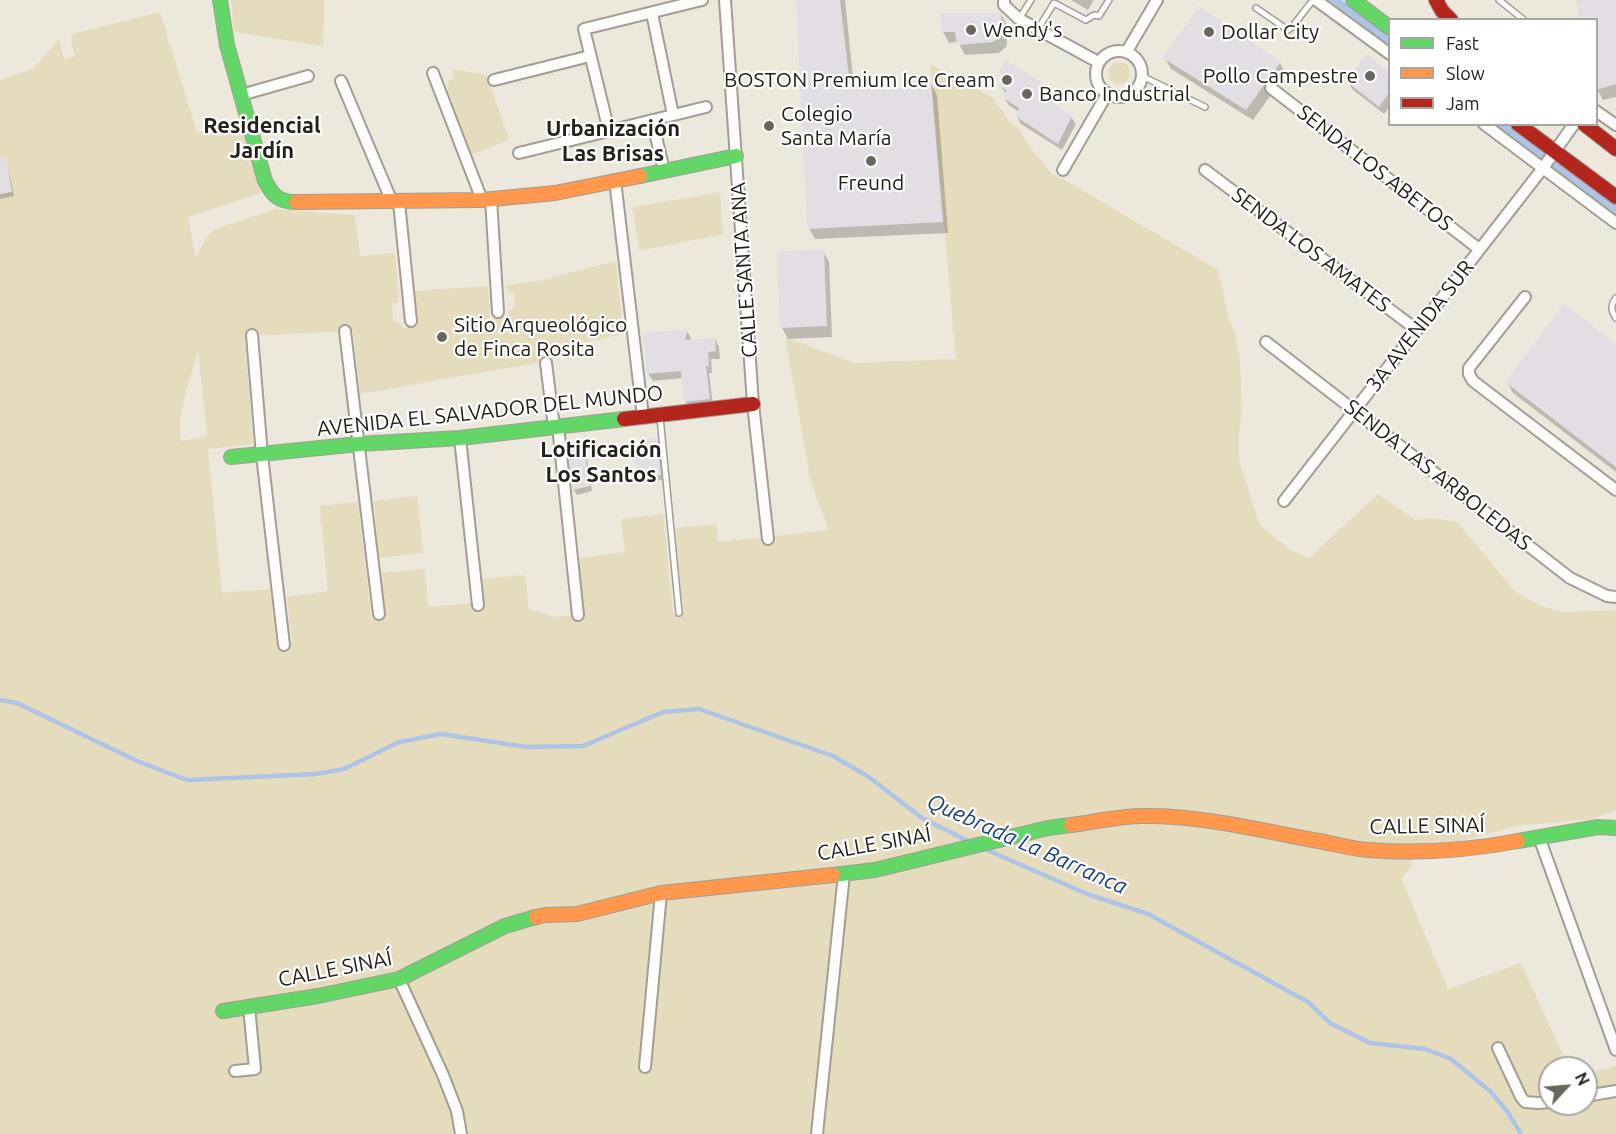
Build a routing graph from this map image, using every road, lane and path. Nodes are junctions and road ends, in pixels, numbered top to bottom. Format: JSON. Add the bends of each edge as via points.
{"nodes":[{"id":1,"x":220,"y":0,"type":"edge"},
{"id":2,"x":702,"y":0,"type":"edge"},
{"id":3,"x":725,"y":0,"type":"edge"},
{"id":4,"x":1004,"y":0,"type":"edge"},
{"id":5,"x":1031,"y":0,"type":"edge"},
{"id":6,"x":1109,"y":0,"type":"edge"},
{"id":7,"x":1157,"y":0,"type":"edge"},
{"id":8,"x":1314,"y":0,"type":"edge"},
{"id":9,"x":1353,"y":0,"type":"edge"},
{"id":10,"x":1436,"y":0,"type":"edge"},
{"id":11,"x":1499,"y":0,"type":"edge"},
{"id":12,"x":1256,"y":8,"type":"dead end"},
{"id":13,"x":652,"y":13,"type":"junction"},
{"id":14,"x":1449,"y":18,"type":"edge"},
{"id":15,"x":1522,"y":18,"type":"edge"},
{"id":16,"x":1019,"y":19,"type":"junction"},
{"id":17,"x":1388,"y":27,"type":"edge"},
{"id":18,"x":1038,"y":29,"type":"junction"},
{"id":19,"x":1127,"y":51,"type":"junction"},
{"id":20,"x":1388,"y":53,"type":"edge"},
{"id":21,"x":590,"y":56,"type":"junction"},
{"id":22,"x":1098,"y":62,"type":"junction"},
{"id":23,"x":433,"y":73,"type":"dead end"},
{"id":24,"x":308,"y":76,"type":"dead end"},
{"id":25,"x":1142,"y":76,"type":"junction"},
{"id":26,"x":494,"y":80,"type":"dead end"},
{"id":27,"x":340,"y":81,"type":"dead end"},
{"id":28,"x":1271,"y":88,"type":"dead end"},
{"id":29,"x":1107,"y":94,"type":"junction"},
{"id":30,"x":241,"y":95,"type":"junction"},
{"id":31,"x":706,"y":107,"type":"dead end"},
{"id":32,"x":1205,"y":107,"type":"dead end"},
{"id":33,"x":1598,"y":112,"type":"edge"},
{"id":34,"x":673,"y":115,"type":"junction"},
{"id":35,"x":652,"y":120,"type":"junction"},
{"id":36,"x":1616,"y":125,"type":"edge"},
{"id":37,"x":1487,"y":126,"type":"edge"},
{"id":38,"x":1521,"y":126,"type":"edge"},
{"id":39,"x":1573,"y":126,"type":"edge"},
{"id":40,"x":1587,"y":126,"type":"edge"},
{"id":41,"x":609,"y":131,"type":"junction"},
{"id":42,"x":1616,"y":149,"type":"edge"},
{"id":43,"x":1555,"y":151,"type":"junction"},
{"id":44,"x":519,"y":153,"type":"dead end"},
{"id":45,"x":736,"y":156,"type":"junction"},
{"id":46,"x":1543,"y":168,"type":"junction"},
{"id":47,"x":664,"y":170,"type":"junction"},
{"id":48,"x":1063,"y":170,"type":"dead end"},
{"id":49,"x":1205,"y":170,"type":"dead end"},
{"id":50,"x":615,"y":180,"type":"junction"},
{"id":51,"x":1616,"y":197,"type":"edge"},
{"id":52,"x":487,"y":200,"type":"junction"},
{"id":53,"x":395,"y":202,"type":"junction"},
{"id":54,"x":1616,"y":223,"type":"edge"},
{"id":55,"x":1479,"y":249,"type":"junction"},
{"id":56,"x":1525,"y":297,"type":"dead end"},
{"id":57,"x":1616,"y":298,"type":"edge"},
{"id":58,"x":498,"y":312,"type":"dead end"},
{"id":59,"x":1616,"y":318,"type":"edge"},
{"id":60,"x":411,"y":321,"type":"dead end"},
{"id":61,"x":1417,"y":330,"type":"junction"},
{"id":62,"x":345,"y":331,"type":"dead end"},
{"id":63,"x":252,"y":335,"type":"dead end"},
{"id":64,"x":1266,"y":342,"type":"dead end"},
{"id":65,"x":546,"y":363,"type":"dead end"},
{"id":66,"x":753,"y":404,"type":"junction"},
{"id":67,"x":1355,"y":410,"type":"junction"},
{"id":68,"x":660,"y":415,"type":"junction"},
{"id":69,"x":643,"y":417,"type":"junction"},
{"id":70,"x":556,"y":427,"type":"junction"},
{"id":71,"x":460,"y":438,"type":"junction"},
{"id":72,"x":358,"y":444,"type":"junction"},
{"id":73,"x":262,"y":455,"type":"junction"},
{"id":74,"x":231,"y":458,"type":"dead end"},
{"id":75,"x":1616,"y":490,"type":"edge"},
{"id":76,"x":1284,"y":501,"type":"dead end"},
{"id":77,"x":768,"y":539,"type":"dead end"},
{"id":78,"x":1616,"y":597,"type":"edge"},
{"id":79,"x":478,"y":605,"type":"dead end"},
{"id":80,"x":679,"y":613,"type":"dead end"},
{"id":81,"x":380,"y":614,"type":"dead end"},
{"id":82,"x":578,"y":615,"type":"dead end"},
{"id":83,"x":284,"y":645,"type":"dead end"},
{"id":84,"x":1616,"y":828,"type":"edge"},
{"id":85,"x":1539,"y":837,"type":"junction"},
{"id":86,"x":844,"y":874,"type":"junction"},
{"id":87,"x":661,"y":893,"type":"junction"},
{"id":88,"x":399,"y":980,"type":"junction"},
{"id":89,"x":249,"y":1007,"type":"junction"},
{"id":90,"x":223,"y":1011,"type":"dead end"},
{"id":91,"x":1498,"y":1048,"type":"dead end"},
{"id":92,"x":1616,"y":1050,"type":"edge"},
{"id":93,"x":645,"y":1067,"type":"dead end"},
{"id":94,"x":235,"y":1071,"type":"dead end"},
{"id":95,"x":1616,"y":1091,"type":"edge"},
{"id":96,"x":1598,"y":1094,"type":"edge"},
{"id":97,"x":1538,"y":1103,"type":"edge"},
{"id":98,"x":461,"y":1134,"type":"edge"},
{"id":99,"x":817,"y":1134,"type":"edge"}],
"edges":[{"from":1,"to":30,"type":"main road"},
{"from":2,"to":13,"type":"street"},
{"from":3,"to":45,"type":"street","name":"CALLE SANTA ANA"},
{"from":4,"to":16,"type":"street","via":[[1004,5]]},
{"from":5,"to":16,"type":"lane"},
{"from":6,"to":18,"type":"lane","via":[[1099,16],[1086,20],[1054,3]]},
{"from":7,"to":19,"type":"street"},
{"from":8,"to":12,"type":"lane","via":[[1288,30]]},
{"from":8,"to":20,"type":"street"},
{"from":9,"to":17,"type":"main road"},
{"from":10,"to":14,"type":"main road"},
{"from":11,"to":15,"type":"lane"},
{"from":13,"to":21,"type":"street","via":[[584,29]]},
{"from":13,"to":34,"type":"street"},
{"from":16,"to":18,"type":"street"},
{"from":18,"to":22,"type":"street"},
{"from":19,"to":22,"type":"street","via":[[1112,51]]},
{"from":19,"to":25,"type":"street","via":[[1139,61]]},
{"from":21,"to":26,"type":"street"},
{"from":21,"to":41,"type":"street"},
{"from":22,"to":29,"type":"street","via":[[1097,82]]},
{"from":23,"to":52,"type":"street"},
{"from":24,"to":30,"type":"street"},
{"from":25,"to":29,"type":"street","via":[[1129,95]]},
{"from":25,"to":32,"type":"lane"},
{"from":27,"to":53,"type":"street"},
{"from":28,"to":55,"type":"street","name":"SENDA LOS ABETOS"},
{"from":29,"to":48,"type":"street"},
{"from":30,"to":53,"type":"main road","via":[[265,181],[277,198],[294,203]]},
{"from":31,"to":34,"type":"street"},
{"from":33,"to":36,"type":"street"},
{"from":34,"to":35,"type":"street"},
{"from":35,"to":41,"type":"street"},
{"from":35,"to":47,"type":"street"},
{"from":37,"to":46,"type":"street"},
{"from":38,"to":43,"type":"main road"},
{"from":39,"to":43,"type":"street","name":"3A AVENIDA SUR"},
{"from":40,"to":42,"type":"main road"},
{"from":41,"to":44,"type":"street"},
{"from":43,"to":46,"type":"street","name":"3A AVENIDA SUR"},
{"from":43,"to":51,"type":"main road"},
{"from":45,"to":47,"type":"main road"},
{"from":45,"to":66,"type":"street","name":"CALLE SANTA ANA"},
{"from":46,"to":54,"type":"street"},
{"from":46,"to":55,"type":"street","name":"3A AVENIDA SUR"},
{"from":47,"to":50,"type":"main road"},
{"from":49,"to":61,"type":"street","name":"SENDA LOS AMATES"},
{"from":50,"to":52,"type":"main road","via":[[555,193]]},
{"from":50,"to":69,"type":"street"},
{"from":52,"to":53,"type":"main road"},
{"from":52,"to":58,"type":"street"},
{"from":53,"to":60,"type":"street"},
{"from":55,"to":61,"type":"street","name":"3A AVENIDA SUR"},
{"from":56,"to":75,"type":"street","via":[[1469,368],[1469,374],[1473,381]]},
{"from":57,"to":59,"type":"lane","via":[[1611,306]]},
{"from":61,"to":67,"type":"street","name":"3A AVENIDA SUR"},
{"from":62,"to":72,"type":"street"},
{"from":63,"to":73,"type":"street"},
{"from":64,"to":67,"type":"street","name":"SENDA LAS ARBOLEDAS"},
{"from":65,"to":70,"type":"street"},
{"from":66,"to":68,"type":"main road","name":"AVENIDA EL SALVADOR DEL MUNDO"},
{"from":66,"to":77,"type":"street","name":"CALLE SANTA ANA"},
{"from":67,"to":76,"type":"street","name":"3A AVENIDA SUR"},
{"from":67,"to":78,"type":"street","name":"SENDA LAS ARBOLEDAS","via":[[1570,578]]},
{"from":68,"to":69,"type":"main road","name":"AVENIDA EL SALVADOR DEL MUNDO"},
{"from":68,"to":80,"type":"lane"},
{"from":69,"to":70,"type":"main road","name":"AVENIDA EL SALVADOR DEL MUNDO"},
{"from":70,"to":71,"type":"main road","name":"AVENIDA EL SALVADOR DEL MUNDO"},
{"from":70,"to":82,"type":"street"},
{"from":71,"to":72,"type":"main road","name":"AVENIDA EL SALVADOR DEL MUNDO"},
{"from":71,"to":79,"type":"street"},
{"from":72,"to":73,"type":"main road","name":"AVENIDA EL SALVADOR DEL MUNDO"},
{"from":72,"to":81,"type":"street"},
{"from":73,"to":74,"type":"main road","name":"AVENIDA EL SALVADOR DEL MUNDO"},
{"from":73,"to":83,"type":"street"},
{"from":84,"to":85,"type":"main road","name":"CALLE SINAÍ","via":[[1598,827]]},
{"from":85,"to":86,"type":"main road","name":"CALLE SINAÍ","via":[[1444,850],[1367,850],[1220,823],[1142,816],[1048,828]]},
{"from":85,"to":92,"type":"street"},
{"from":86,"to":87,"type":"main road","name":"CALLE SINAÍ"},
{"from":86,"to":99,"type":"street"},
{"from":87,"to":88,"type":"main road","name":"CALLE SINAÍ","via":[[577,914],[522,920]]},
{"from":87,"to":93,"type":"street"},
{"from":88,"to":89,"type":"main road","name":"CALLE SINAÍ"},
{"from":88,"to":98,"type":"street","via":[[443,1075]]},
{"from":89,"to":90,"type":"main road","name":"CALLE SINAÍ"},
{"from":89,"to":94,"type":"street","via":[[255,1069]]},
{"from":91,"to":97,"type":"street","via":[[1521,1097]]},
{"from":95,"to":96,"type":"street"}]}
